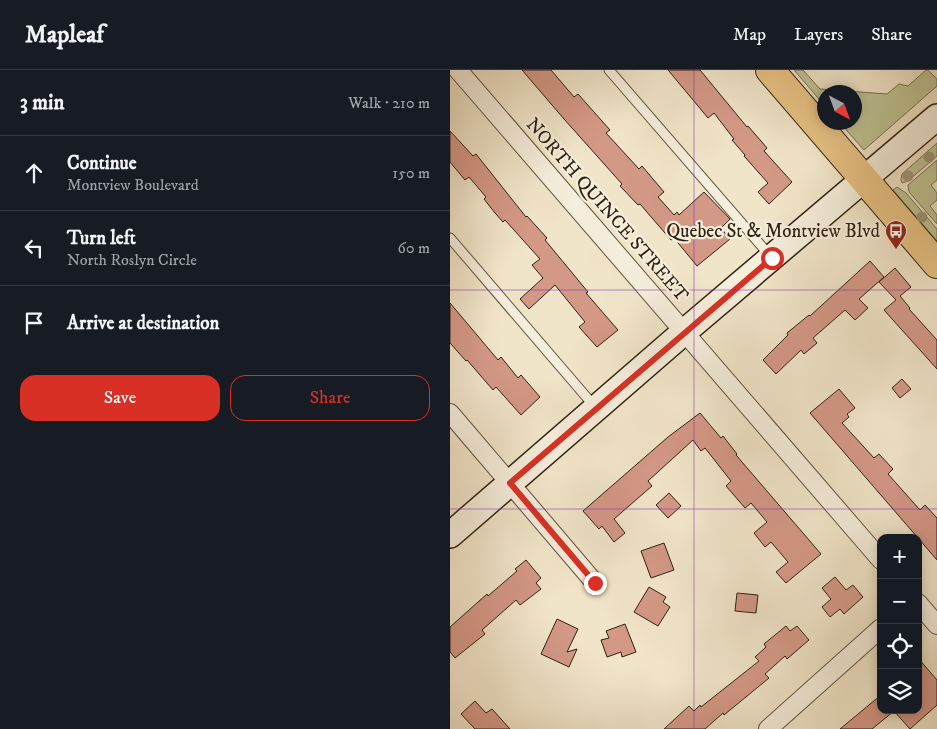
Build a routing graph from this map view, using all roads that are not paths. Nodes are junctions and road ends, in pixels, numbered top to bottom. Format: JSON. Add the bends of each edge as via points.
{"nodes":[{"id":1,"x":458,"y":70,"type":"edge"},
{"id":2,"x":609,"y":70,"type":"edge"},
{"id":3,"x":770,"y":70,"type":"edge"},
{"id":4,"x":937,"y":116,"type":"edge"},
{"id":5,"x":865,"y":179,"type":"junction"},
{"id":6,"x":450,"y":238,"type":"edge"},
{"id":7,"x":772,"y":258,"type":"junction"},
{"id":8,"x":937,"y":264,"type":"edge"},
{"id":9,"x":684,"y":332,"type":"junction"},
{"id":10,"x":596,"y":408,"type":"junction"},
{"id":11,"x":450,"y":414,"type":"edge"},
{"id":12,"x":510,"y":483,"type":"junction"},
{"id":13,"x":450,"y":535,"type":"edge"},
{"id":14,"x":877,"y":555,"type":"edge"},
{"id":15,"x":595,"y":583,"type":"dead end"},
{"id":16,"x":922,"y":608,"type":"edge"},
{"id":17,"x":937,"y":625,"type":"edge"},
{"id":18,"x":877,"y":632,"type":"edge"},
{"id":19,"x":768,"y":729,"type":"edge"}],
"edges":[{"from":1,"to":9,"type":"street","name":"NORTH QUINCE STREET"},
{"from":2,"to":7,"type":"lane"},
{"from":3,"to":5,"type":"main road"},
{"from":4,"to":5,"type":"main road"},
{"from":5,"to":7,"type":"main road"},
{"from":5,"to":8,"type":"main road"},
{"from":6,"to":10,"type":"lane"},
{"from":7,"to":9,"type":"main road"},
{"from":9,"to":10,"type":"main road"},
{"from":9,"to":14,"type":"street","name":"NORTH QUINCE STREET"},
{"from":10,"to":12,"type":"main road"},
{"from":11,"to":12,"type":"street"},
{"from":12,"to":13,"type":"main road"},
{"from":12,"to":15,"type":"street"},
{"from":16,"to":17,"type":"street"},
{"from":18,"to":19,"type":"street"}]}
